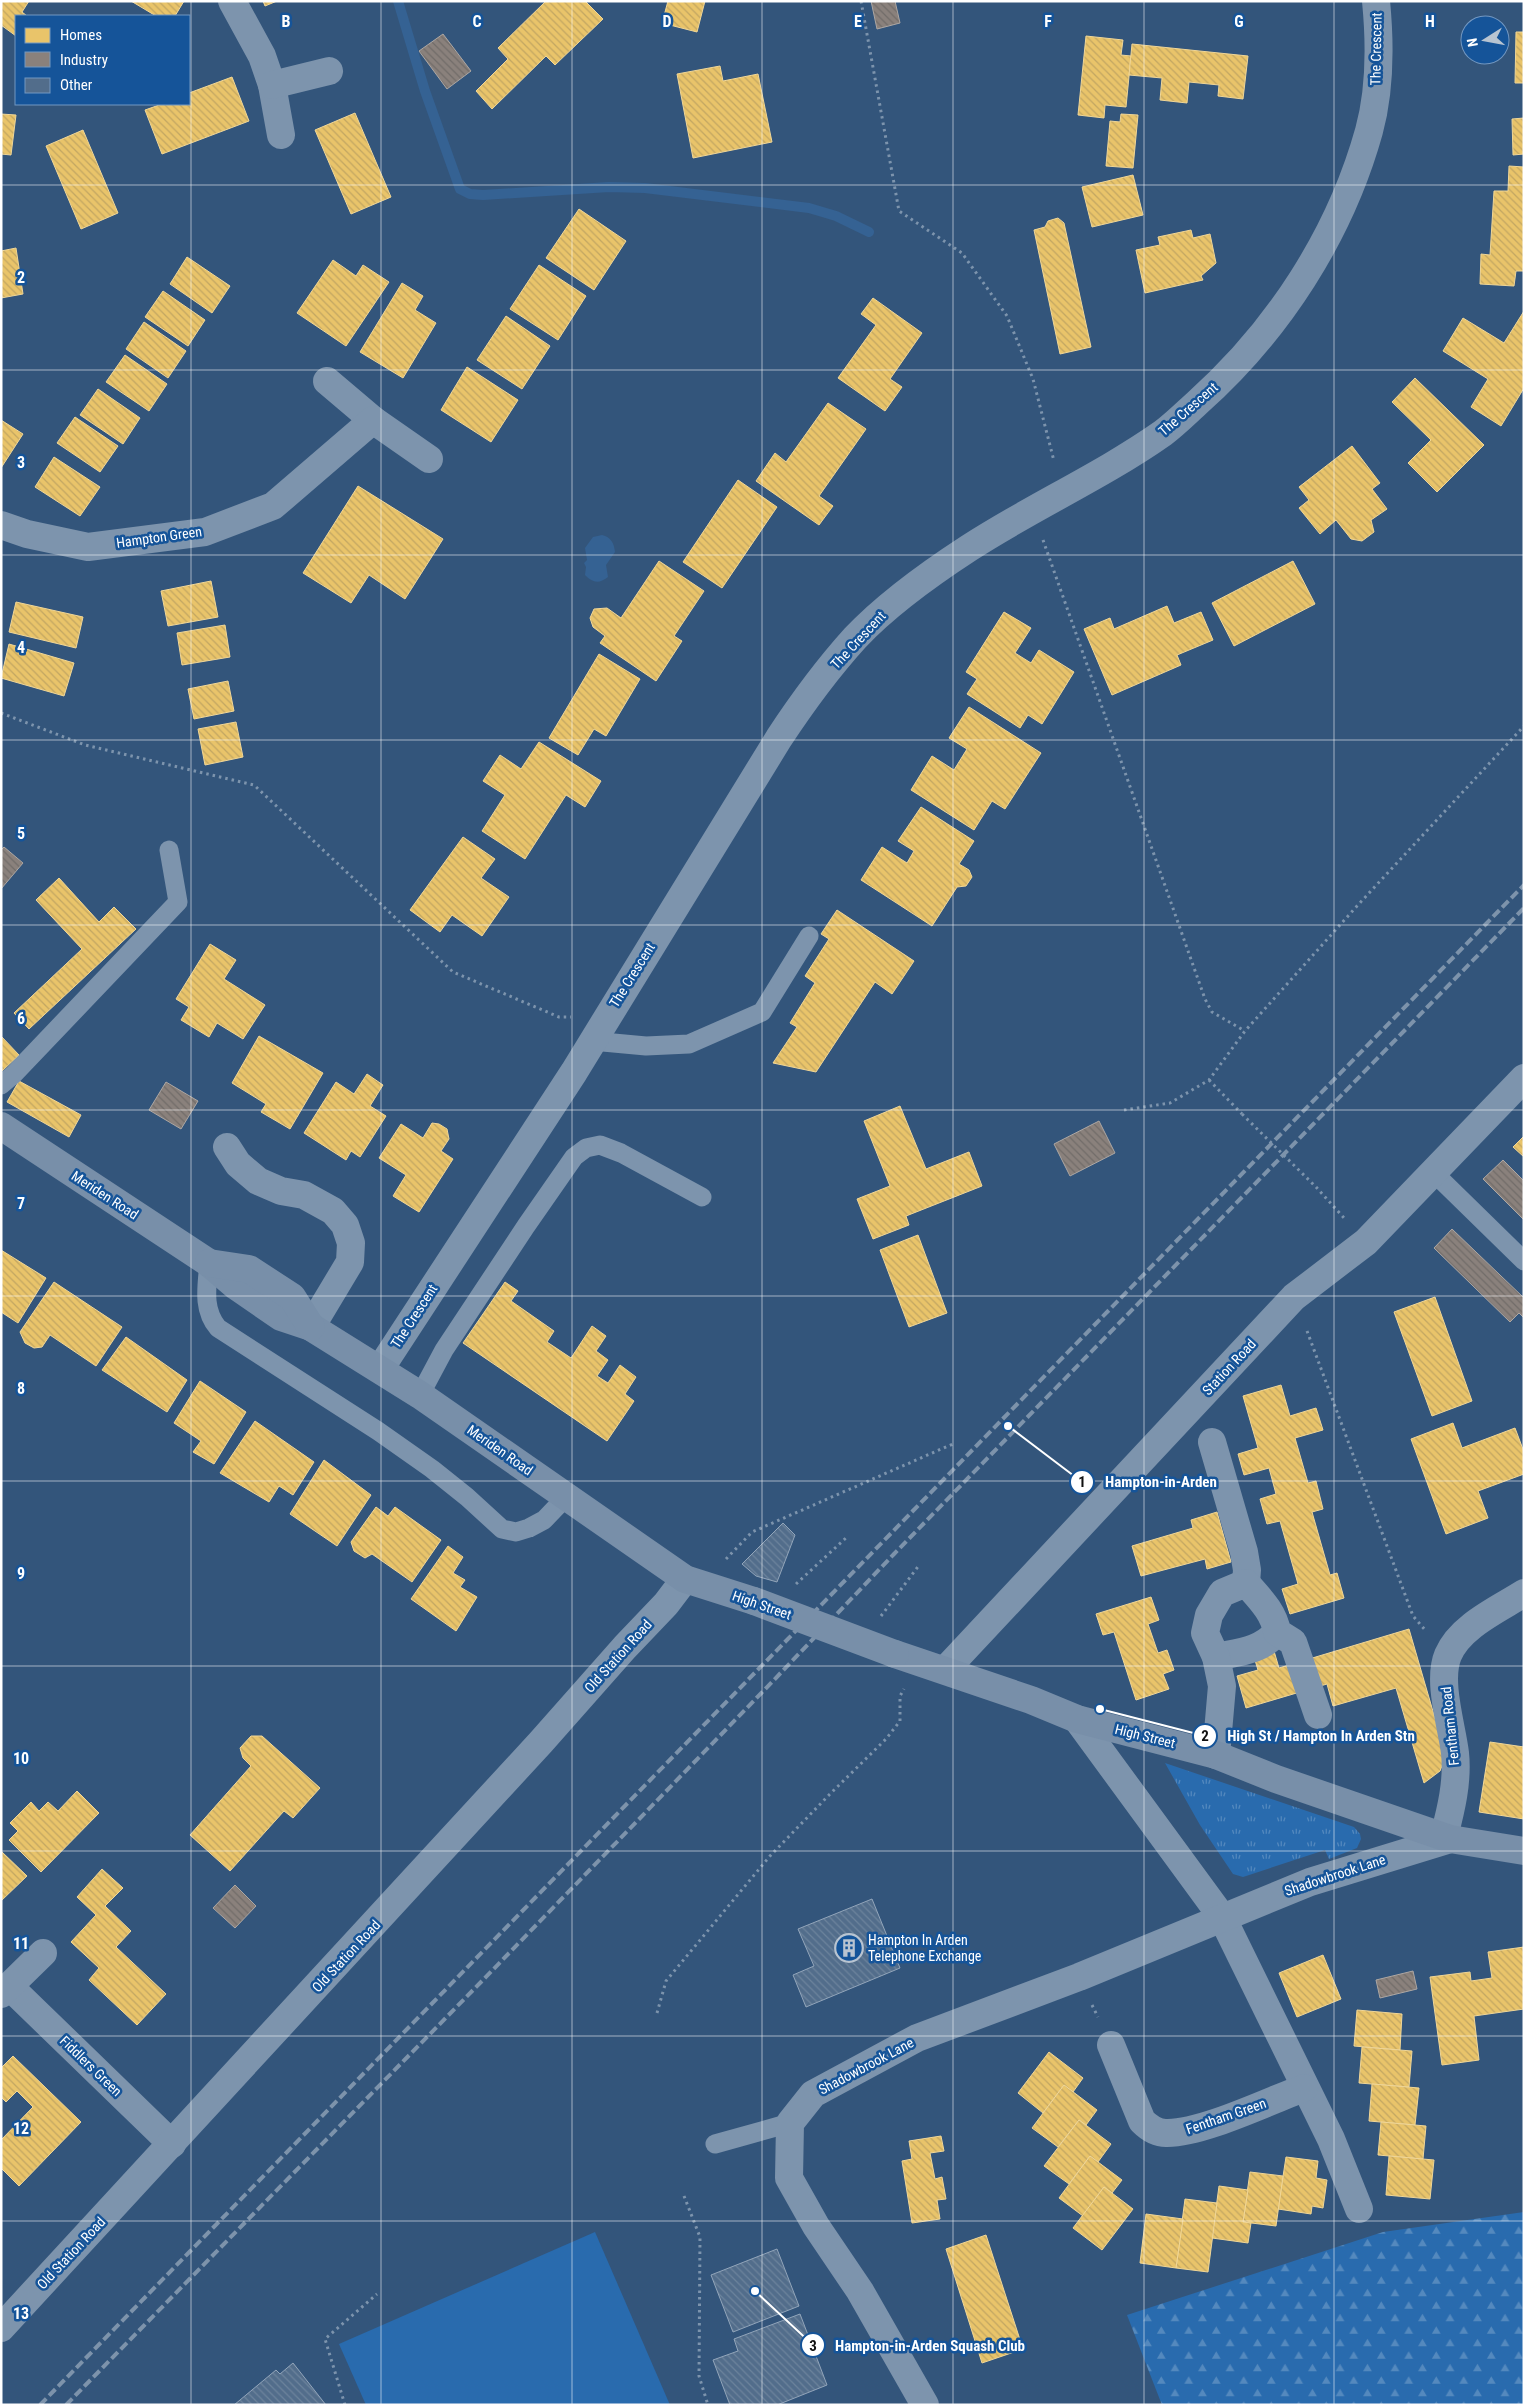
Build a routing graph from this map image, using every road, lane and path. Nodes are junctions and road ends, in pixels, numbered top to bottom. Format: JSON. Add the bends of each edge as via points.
{"nodes":[{"id":1,"x":232,"y":1,"type":"edge"},
{"id":2,"x":861,"y":1,"type":"edge"},
{"id":3,"x":1376,"y":1,"type":"edge"},
{"id":4,"x":329,"y":71,"type":"dead end"},
{"id":5,"x":272,"y":85,"type":"junction"},
{"id":6,"x":281,"y":135,"type":"dead end"},
{"id":7,"x":326,"y":381,"type":"dead end"},
{"id":8,"x":373,"y":420,"type":"junction"},
{"id":9,"x":430,"y":459,"type":"dead end"},
{"id":10,"x":1062,"y":494,"type":"junction"},
{"id":11,"x":1032,"y":511,"type":"junction"},
{"id":12,"x":1,"y":525,"type":"edge"},
{"id":13,"x":1,"y":713,"type":"edge"},
{"id":14,"x":1524,"y":726,"type":"edge"},
{"id":15,"x":169,"y":850,"type":"dead end"},
{"id":16,"x":808,"y":936,"type":"dead end"},
{"id":17,"x":606,"y":1016,"type":"junction"},
{"id":18,"x":1245,"y":1031,"type":"junction"},
{"id":19,"x":592,"y":1041,"type":"junction"},
{"id":20,"x":1524,"y":1078,"type":"edge"},
{"id":21,"x":1209,"y":1080,"type":"junction"},
{"id":22,"x":1,"y":1084,"type":"edge"},
{"id":23,"x":1124,"y":1110,"type":"dead end"},
{"id":24,"x":1,"y":1126,"type":"edge"},
{"id":25,"x":227,"y":1147,"type":"dead end"},
{"id":26,"x":1433,"y":1172,"type":"junction"},
{"id":27,"x":702,"y":1197,"type":"dead end"},
{"id":28,"x":1366,"y":1242,"type":"junction"},
{"id":29,"x":1524,"y":1262,"type":"edge"},
{"id":30,"x":209,"y":1263,"type":"junction"},
{"id":31,"x":1294,"y":1297,"type":"junction"},
{"id":32,"x":311,"y":1327,"type":"junction"},
{"id":33,"x":380,"y":1369,"type":"junction"},
{"id":34,"x":420,"y":1395,"type":"junction"},
{"id":35,"x":1212,"y":1442,"type":"dead end"},
{"id":36,"x":955,"y":1443,"type":"dead end"},
{"id":37,"x":566,"y":1497,"type":"junction"},
{"id":38,"x":847,"y":1537,"type":"dead end"},
{"id":39,"x":722,"y":1564,"type":"dead end"},
{"id":40,"x":920,"y":1564,"type":"dead end"},
{"id":41,"x":685,"y":1579,"type":"junction"},
{"id":42,"x":1246,"y":1583,"type":"junction"},
{"id":43,"x":793,"y":1587,"type":"dead end"},
{"id":44,"x":1524,"y":1593,"type":"edge"},
{"id":45,"x":879,"y":1618,"type":"dead end"},
{"id":46,"x":1277,"y":1632,"type":"junction"},
{"id":47,"x":1447,"y":1656,"type":"junction"},
{"id":48,"x":907,"y":1657,"type":"junction"},
{"id":49,"x":1216,"y":1657,"type":"junction"},
{"id":50,"x":946,"y":1670,"type":"junction"},
{"id":51,"x":1318,"y":1715,"type":"dead end"},
{"id":52,"x":1077,"y":1719,"type":"junction"},
{"id":53,"x":1216,"y":1755,"type":"junction"},
{"id":54,"x":1447,"y":1838,"type":"junction"},
{"id":55,"x":1524,"y":1851,"type":"edge"},
{"id":56,"x":1222,"y":1917,"type":"junction"},
{"id":57,"x":43,"y":1953,"type":"dead end"},
{"id":58,"x":1078,"y":1977,"type":"junction"},
{"id":59,"x":6,"y":1991,"type":"edge"},
{"id":60,"x":658,"y":2014,"type":"dead end"},
{"id":61,"x":1111,"y":2045,"type":"joint"},
{"id":62,"x":1304,"y":2088,"type":"junction"},
{"id":63,"x":790,"y":2123,"type":"junction"},
{"id":64,"x":172,"y":2144,"type":"junction"},
{"id":65,"x":715,"y":2144,"type":"dead end"},
{"id":66,"x":684,"y":2196,"type":"dead end"},
{"id":67,"x":1360,"y":2209,"type":"dead end"},
{"id":68,"x":377,"y":2294,"type":"dead end"},
{"id":69,"x":1,"y":2328,"type":"edge"},
{"id":70,"x":345,"y":2405,"type":"edge"},
{"id":71,"x":708,"y":2405,"type":"edge"},
{"id":72,"x":925,"y":2405,"type":"edge"}],
"edges":[{"from":1,"to":5,"type":"street","via":[[262,56]]},
{"from":2,"to":10,"type":"path","via":[[899,211],[962,253],[1007,316],[1033,380]]},
{"from":3,"to":10,"type":"street","name":"The Crescent","via":[[1379,29],[1377,75],[1370,128],[1353,183],[1326,241],[1300,282],[1252,348],[1207,394],[1165,431]]},
{"from":4,"to":5,"type":"street"},
{"from":5,"to":6,"type":"street"},
{"from":7,"to":8,"type":"street"},
{"from":8,"to":9,"type":"street"},
{"from":8,"to":12,"type":"street","name":"Hampton Green","via":[[273,506],[205,532],[88,547]]},
{"from":10,"to":11,"type":"street","name":"The Crescent"},
{"from":11,"to":17,"type":"street","name":"The Crescent","via":[[930,575],[856,638],[801,705],[779,738]]},
{"from":11,"to":18,"type":"path","via":[[1206,999],[1212,1012]]},
{"from":13,"to":17,"type":"path","via":[[85,745],[254,785],[453,972],[559,1017]]},
{"from":14,"to":18,"type":"path"},
{"from":15,"to":22,"type":"lane","via":[[178,902]]},
{"from":16,"to":19,"type":"lane","via":[[762,1012],[689,1044],[646,1046]]},
{"from":17,"to":19,"type":"street","name":"The Crescent"},
{"from":18,"to":21,"type":"path"},
{"from":19,"to":33,"type":"street","name":"The Crescent"},
{"from":20,"to":26,"type":"street","name":"Station Road"},
{"from":21,"to":23,"type":"path","via":[[1170,1103]]},
{"from":21,"to":28,"type":"path","bridge":true},
{"from":24,"to":30,"type":"main road","name":"Meriden Road"},
{"from":25,"to":32,"type":"street","via":[[238,1164],[258,1181],[304,1195],[333,1211],[345,1226],[351,1243],[350,1262]]},
{"from":26,"to":28,"type":"street","name":"Station Road"},
{"from":26,"to":29,"type":"lane"},
{"from":27,"to":34,"type":"lane","via":[[600,1145],[580,1152],[515,1242],[444,1350]]},
{"from":28,"to":31,"type":"street","name":"Station Road"},
{"from":30,"to":32,"type":"main road","name":"Meriden Road","via":[[281,1317]]},
{"from":30,"to":37,"type":"lane","via":[[208,1309],[218,1328],[432,1469],[502,1529],[516,1532],[529,1528],[544,1520]]},
{"from":31,"to":47,"type":"path","via":[[1413,1616]]},
{"from":31,"to":50,"type":"street","name":"Station Road"},
{"from":32,"to":33,"type":"main road","name":"Meriden Road"},
{"from":33,"to":34,"type":"main road","name":"Meriden Road"},
{"from":34,"to":37,"type":"main road","name":"Meriden Road"},
{"from":35,"to":42,"type":"street","via":[[1244,1552]]},
{"from":36,"to":39,"type":"path","via":[[752,1532]]},
{"from":37,"to":41,"type":"main road","name":"Meriden Road"},
{"from":38,"to":43,"type":"path"},
{"from":40,"to":45,"type":"path"},
{"from":41,"to":48,"type":"main road","name":"High Street","bridge":true},
{"from":41,"to":64,"type":"street","name":"Old Station Road","via":[[541,1742]]},
{"from":42,"to":46,"type":"street","via":[[1269,1610]]},
{"from":42,"to":49,"type":"street","via":[[1222,1593],[1209,1615],[1205,1633]]},
{"from":44,"to":47,"type":"street","via":[[1465,1633]]},
{"from":46,"to":49,"type":"street","via":[[1268,1643]]},
{"from":46,"to":51,"type":"street","via":[[1293,1642]]},
{"from":47,"to":54,"type":"street","name":"Fentham Road","via":[[1445,1698],[1455,1754]]},
{"from":48,"to":50,"type":"main road","name":"High Street"},
{"from":48,"to":60,"type":"path","via":[[900,1696],[900,1722],[770,1856],[666,1981]]},
{"from":49,"to":53,"type":"street","via":[[1222,1686]]},
{"from":50,"to":52,"type":"main road","name":"High Street"},
{"from":52,"to":53,"type":"main road","name":"High Street"},
{"from":52,"to":56,"type":"street"},
{"from":53,"to":54,"type":"main road","name":"High Street"},
{"from":54,"to":55,"type":"main road","name":"High Street"},
{"from":54,"to":56,"type":"street","name":"Shadowbrook Lane","via":[[1310,1882]]},
{"from":56,"to":58,"type":"street","name":"Shadowbrook Lane"},
{"from":56,"to":62,"type":"street"},
{"from":57,"to":59,"type":"street","name":"Fiddlers Green"},
{"from":58,"to":61,"type":"path"},
{"from":58,"to":63,"type":"street","name":"Shadowbrook Lane","via":[[918,2038],[812,2094]]},
{"from":59,"to":64,"type":"street","name":"Fiddlers Green"},
{"from":61,"to":62,"type":"street","name":"Fentham Green","via":[[1142,2121],[1151,2129],[1165,2133],[1193,2130]]},
{"from":62,"to":67,"type":"street","via":[[1331,2139]]},
{"from":63,"to":65,"type":"lane"},
{"from":63,"to":72,"type":"street","via":[[789,2178],[816,2226],[860,2291]]},
{"from":64,"to":69,"type":"street","name":"Old Station Road"},
{"from":66,"to":71,"type":"path","via":[[700,2237],[699,2376]]},
{"from":68,"to":70,"type":"path","via":[[325,2340]]}]}
